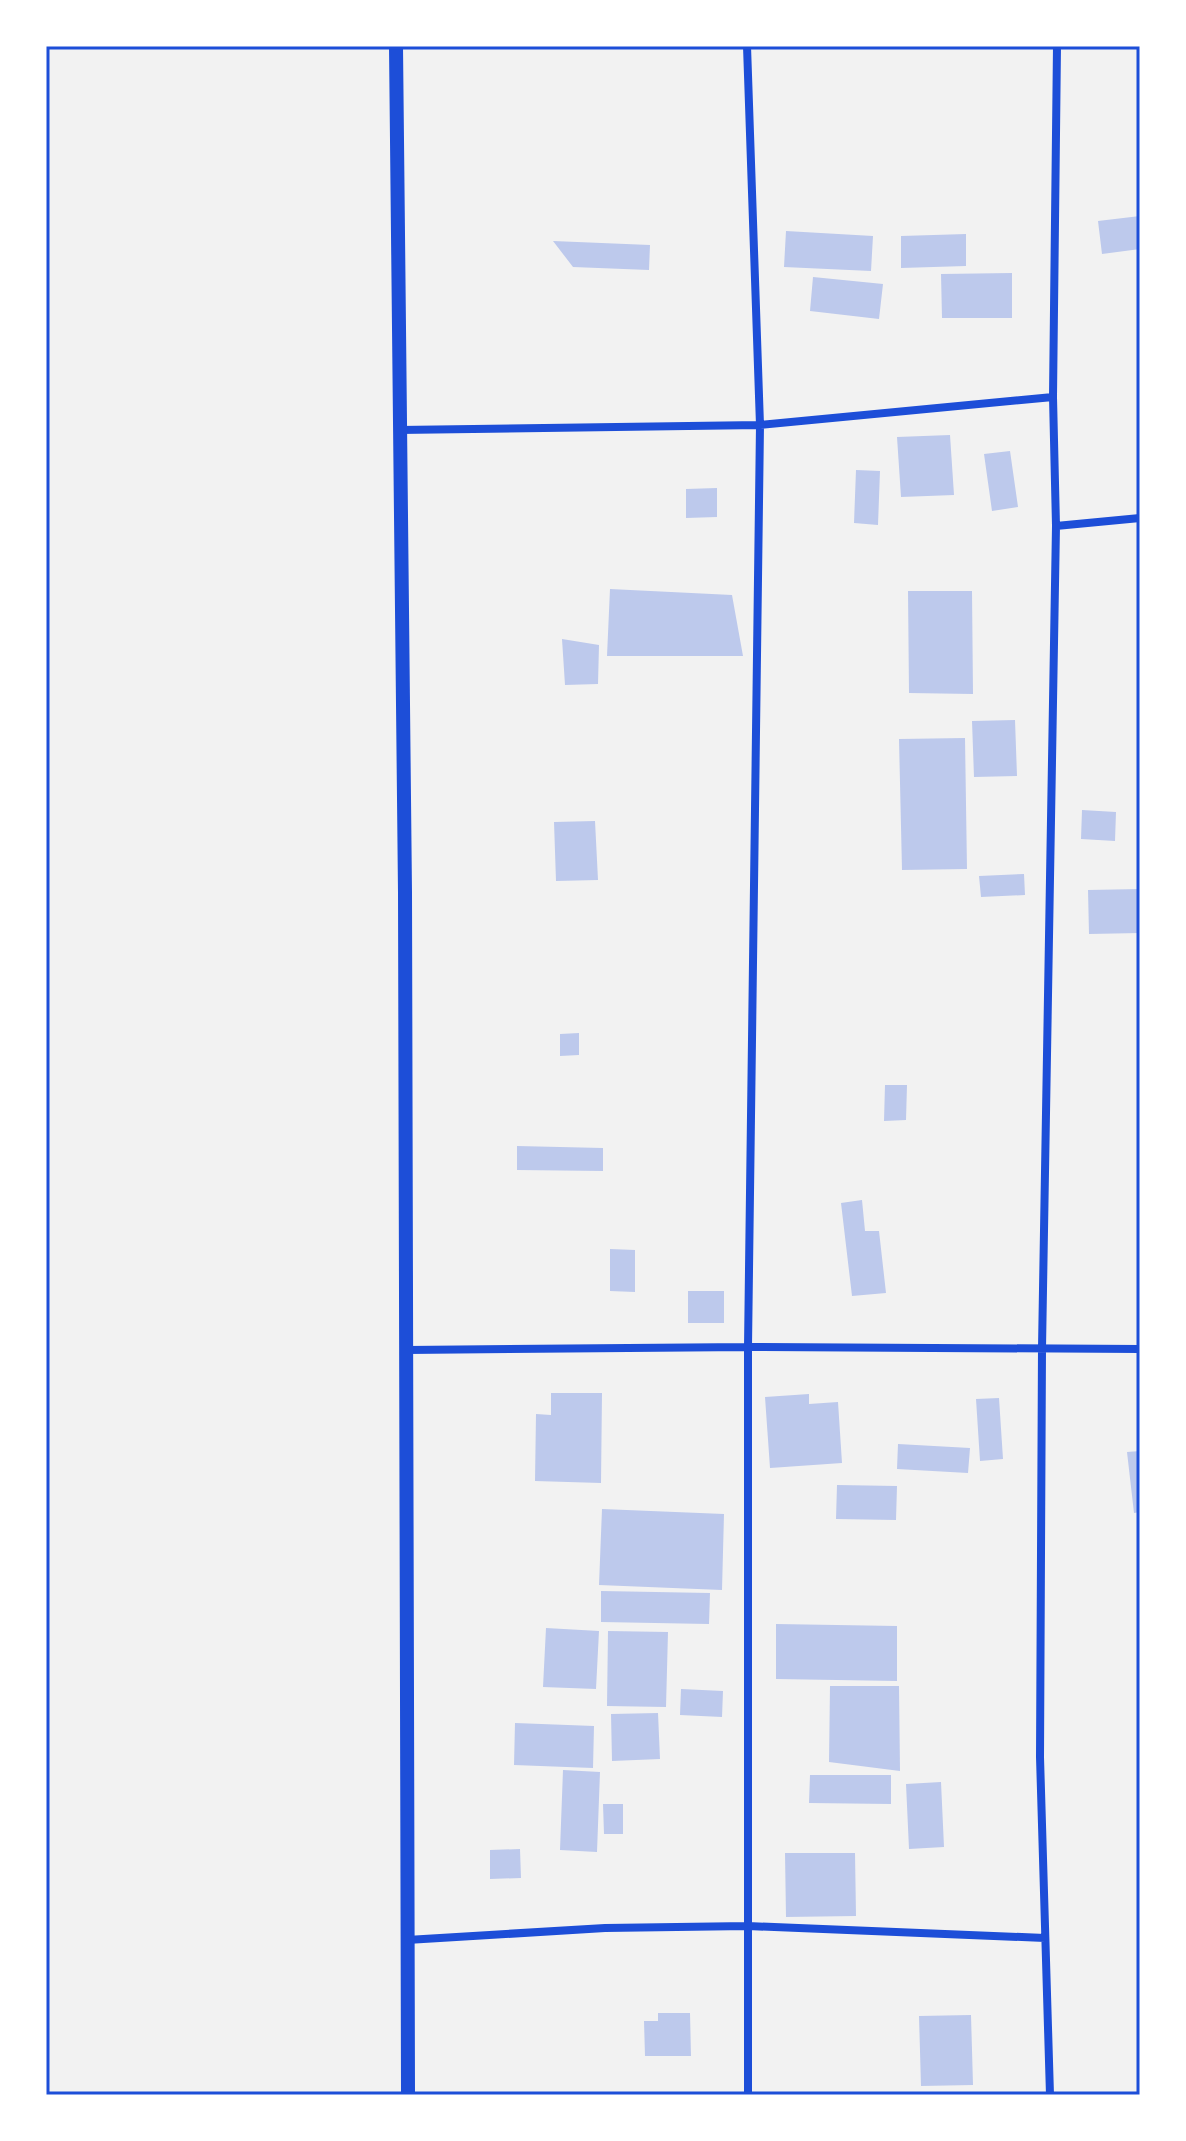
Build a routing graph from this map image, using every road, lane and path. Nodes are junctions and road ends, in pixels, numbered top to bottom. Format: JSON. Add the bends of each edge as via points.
{"nodes":[{"id":1,"x":396,"y":46,"type":"edge"},
{"id":2,"x":747,"y":46,"type":"edge"},
{"id":3,"x":1057,"y":46,"type":"edge"},
{"id":4,"x":1053,"y":397,"type":"junction"},
{"id":5,"x":760,"y":425,"type":"junction"},
{"id":6,"x":399,"y":430,"type":"junction"},
{"id":7,"x":1140,"y":518,"type":"edge"},
{"id":8,"x":1056,"y":526,"type":"junction"},
{"id":9,"x":748,"y":1347,"type":"junction"},
{"id":10,"x":1042,"y":1348,"type":"junction"},
{"id":11,"x":1140,"y":1349,"type":"edge"},
{"id":12,"x":407,"y":1350,"type":"junction"},
{"id":13,"x":748,"y":1926,"type":"junction"},
{"id":14,"x":1045,"y":1938,"type":"junction"},
{"id":15,"x":407,"y":1940,"type":"junction"},
{"id":16,"x":408,"y":2095,"type":"edge"},
{"id":17,"x":748,"y":2095,"type":"edge"},
{"id":18,"x":1050,"y":2095,"type":"edge"}],
"edges":[{"from":1,"to":6,"type":"street"},
{"from":2,"to":5,"type":"street"},
{"from":3,"to":4,"type":"street"},
{"from":4,"to":5,"type":"street"},
{"from":4,"to":8,"type":"street"},
{"from":5,"to":6,"type":"street"},
{"from":5,"to":9,"type":"street"},
{"from":6,"to":12,"type":"street"},
{"from":7,"to":8,"type":"street"},
{"from":8,"to":10,"type":"street"},
{"from":9,"to":10,"type":"street"},
{"from":9,"to":12,"type":"street"},
{"from":9,"to":13,"type":"street"},
{"from":10,"to":11,"type":"street"},
{"from":10,"to":14,"type":"street","via":[[1040,1757]]},
{"from":12,"to":15,"type":"street"},
{"from":13,"to":14,"type":"street"},
{"from":13,"to":15,"type":"street"},
{"from":13,"to":17,"type":"street"},
{"from":14,"to":18,"type":"street"},
{"from":15,"to":16,"type":"street"}]}
